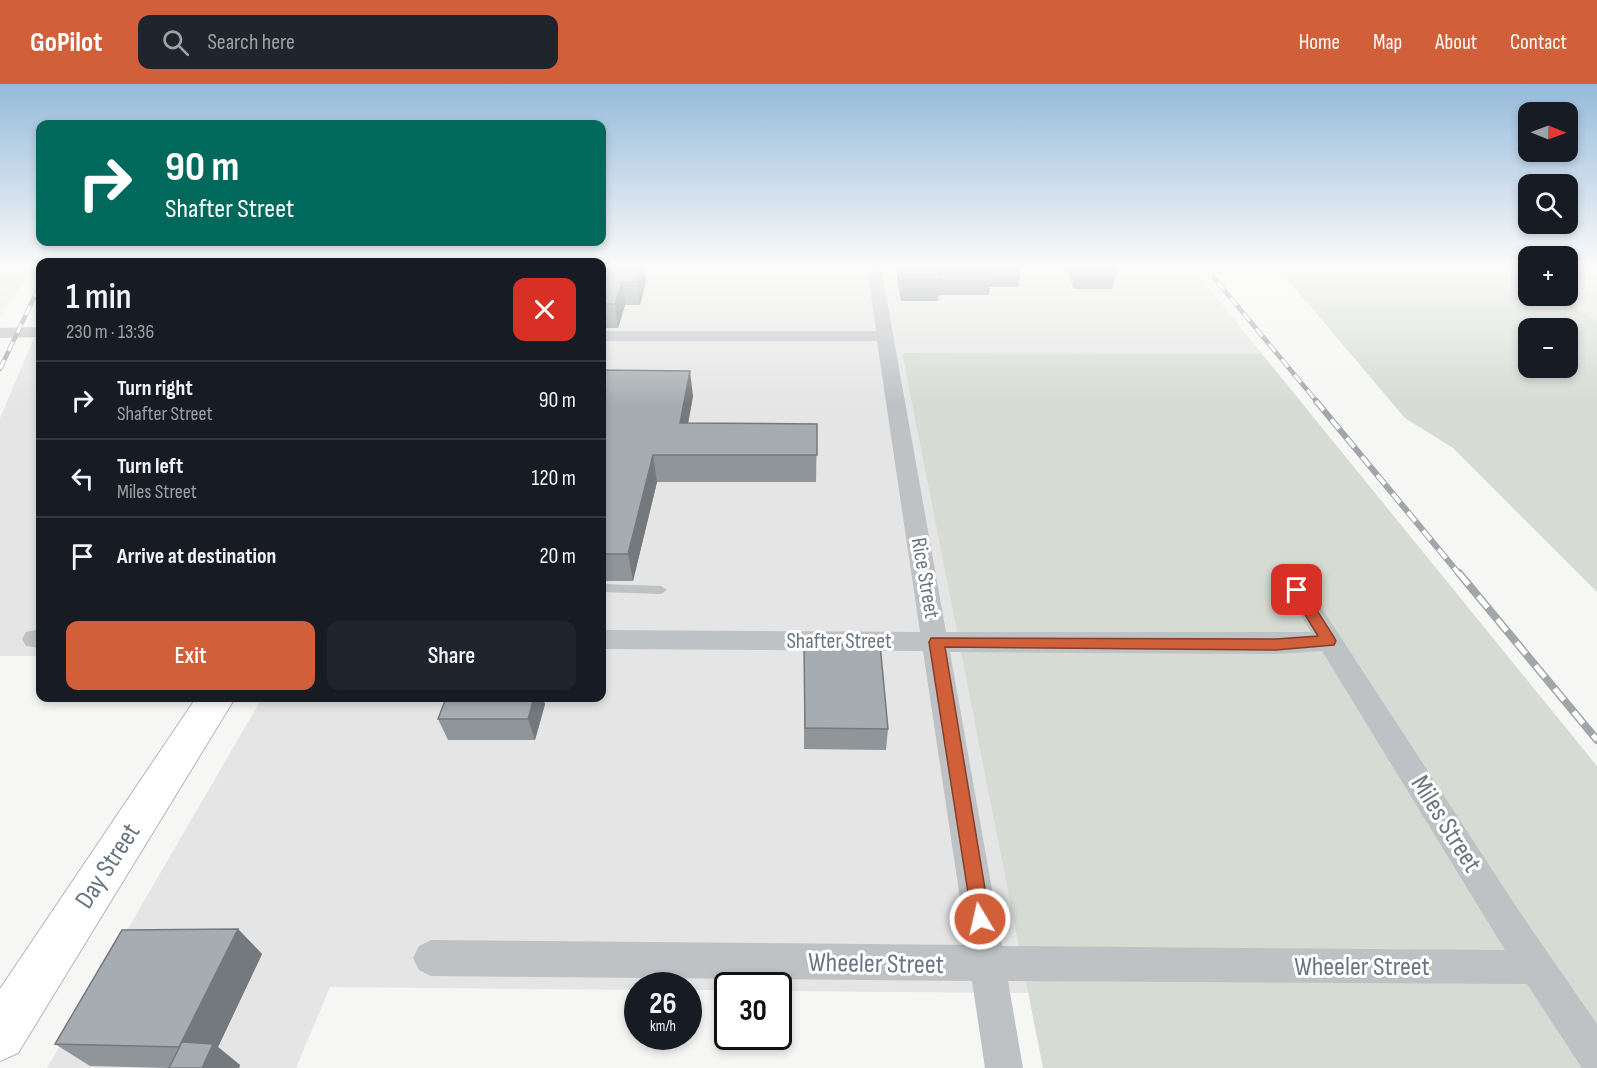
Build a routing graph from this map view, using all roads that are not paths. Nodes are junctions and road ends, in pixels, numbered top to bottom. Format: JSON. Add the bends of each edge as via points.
{"nodes":[{"id":1,"x":882,"y":313,"type":"edge"},
{"id":2,"x":36,"y":332,"type":"edge"},
{"id":3,"x":0,"y":333,"type":"edge"},
{"id":4,"x":606,"y":336,"type":"edge"},
{"id":5,"x":886,"y":336,"type":"junction"},
{"id":6,"x":606,"y":588,"type":"edge"},
{"id":7,"x":661,"y":590,"type":"dead end"},
{"id":8,"x":1297,"y":590,"type":"dead end"},
{"id":9,"x":606,"y":640,"type":"edge"},
{"id":10,"x":1329,"y":641,"type":"junction"},
{"id":11,"x":936,"y":642,"type":"junction"},
{"id":12,"x":213,"y":702,"type":"edge"},
{"id":13,"x":431,"y":958,"type":"dead end"},
{"id":14,"x":987,"y":965,"type":"junction"},
{"id":15,"x":1537,"y":966,"type":"junction"},
{"id":16,"x":0,"y":1035,"type":"edge"},
{"id":17,"x":1597,"y":1057,"type":"edge"},
{"id":18,"x":1004,"y":1068,"type":"edge"}],
"edges":[{"from":1,"to":5,"type":"street","name":"Rice Street"},
{"from":2,"to":3,"type":"street"},
{"from":4,"to":5,"type":"street"},
{"from":5,"to":11,"type":"street","name":"Rice Street"},
{"from":6,"to":7,"type":"lane"},
{"from":8,"to":10,"type":"street","name":"Miles Street"},
{"from":9,"to":11,"type":"street","name":"Shafter Street"},
{"from":10,"to":11,"type":"street","name":"Shafter Street"},
{"from":10,"to":15,"type":"street","name":"Miles Street"},
{"from":11,"to":14,"type":"street","name":"Rice Street"},
{"from":12,"to":16,"type":"main road","name":"Day Street"},
{"from":13,"to":14,"type":"street","name":"Wheeler Street"},
{"from":14,"to":15,"type":"street","name":"Wheeler Street"},
{"from":14,"to":18,"type":"street","name":"Rice Street"},
{"from":15,"to":17,"type":"street","name":"Miles Street"}]}
